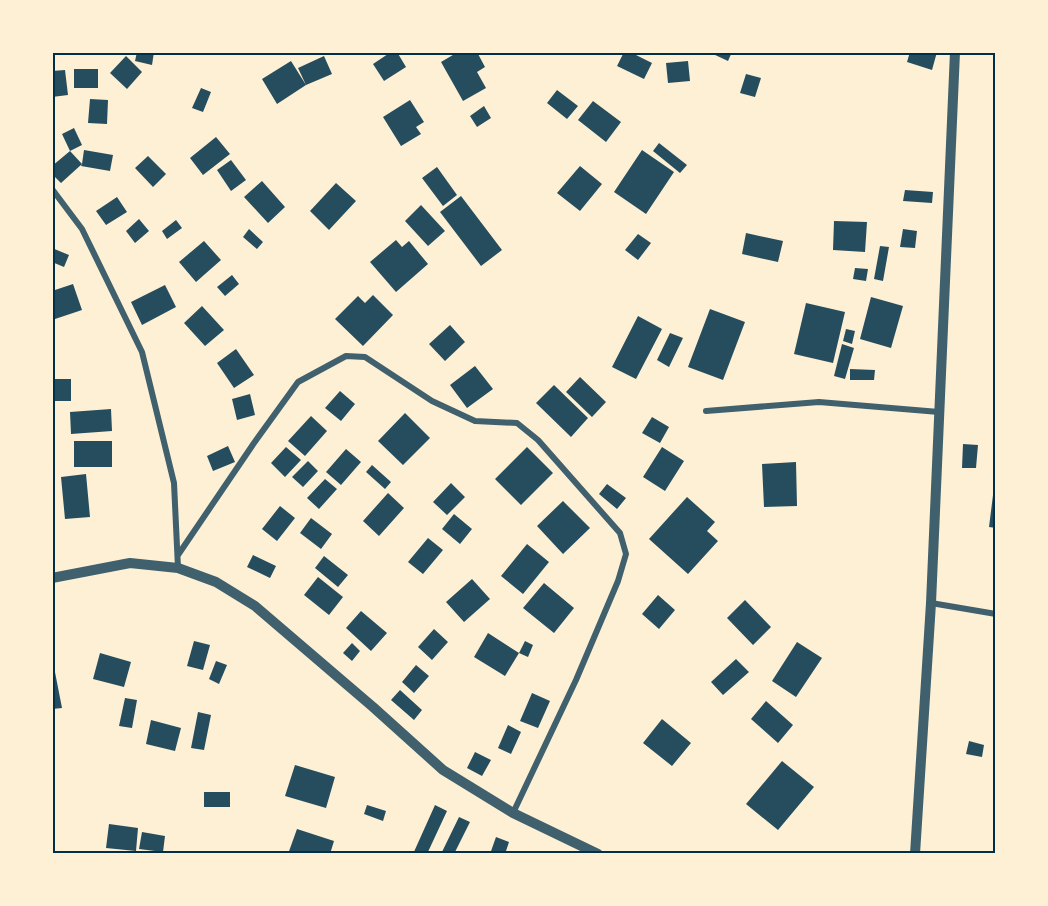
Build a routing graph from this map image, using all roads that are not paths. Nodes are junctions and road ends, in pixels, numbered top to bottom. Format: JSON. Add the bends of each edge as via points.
{"nodes":[{"id":1,"x":955,"y":52,"type":"edge"},
{"id":2,"x":52,"y":189,"type":"edge"},
{"id":3,"x":706,"y":411,"type":"dead end"},
{"id":4,"x":939,"y":412,"type":"junction"},
{"id":5,"x":178,"y":555,"type":"junction"},
{"id":6,"x":177,"y":568,"type":"junction"},
{"id":7,"x":52,"y":578,"type":"edge"},
{"id":8,"x":931,"y":603,"type":"junction"},
{"id":9,"x":996,"y":614,"type":"edge"},
{"id":10,"x":513,"y":813,"type":"junction"},
{"id":11,"x":598,"y":854,"type":"edge"},
{"id":12,"x":915,"y":854,"type":"edge"}],
"edges":[{"from":1,"to":4,"type":"street"},
{"from":2,"to":5,"type":"street","via":[[82,229],[142,352],[174,483]]},
{"from":3,"to":4,"type":"street","via":[[819,402]]},
{"from":4,"to":8,"type":"street"},
{"from":5,"to":6,"type":"street"},
{"from":5,"to":10,"type":"street","via":[[298,382],[346,356],[365,357],[432,401],[475,421],[517,423],[538,440],[620,533],[626,554],[576,680]]},
{"from":6,"to":7,"type":"street","via":[[130,562]]},
{"from":6,"to":10,"type":"street","via":[[216,582],[255,606],[443,770]]},
{"from":8,"to":9,"type":"street"},
{"from":8,"to":12,"type":"street"},
{"from":10,"to":11,"type":"street"}]}
